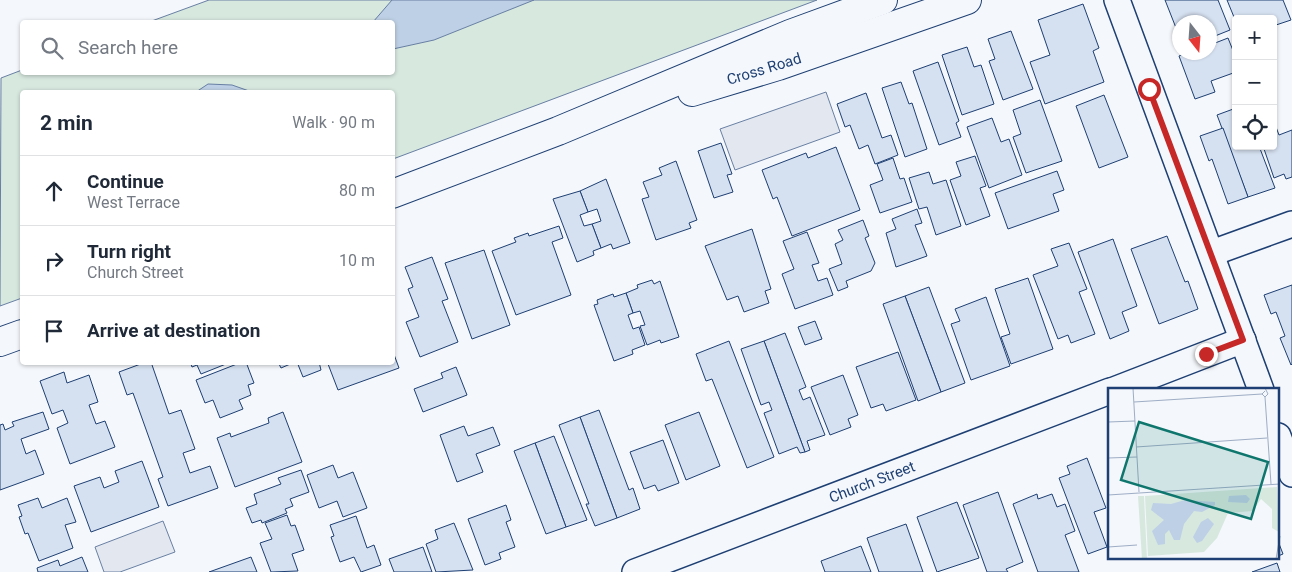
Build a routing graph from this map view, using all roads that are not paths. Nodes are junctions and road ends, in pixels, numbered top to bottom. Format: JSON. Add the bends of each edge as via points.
{"nodes":[{"id":1,"x":883,"y":0,"type":"edge"},
{"id":2,"x":967,"y":0,"type":"edge"},
{"id":3,"x":1117,"y":0,"type":"edge"},
{"id":4,"x":558,"y":131,"type":"junction"},
{"id":5,"x":395,"y":193,"type":"edge"},
{"id":6,"x":1292,"y":224,"type":"edge"},
{"id":7,"x":1212,"y":253,"type":"junction"},
{"id":8,"x":20,"y":335,"type":"edge"},
{"id":9,"x":1243,"y":340,"type":"junction"},
{"id":10,"x":0,"y":342,"type":"edge"},
{"id":11,"x":1119,"y":388,"type":"edge"},
{"id":12,"x":1260,"y":388,"type":"edge"},
{"id":13,"x":1108,"y":392,"type":"edge"},
{"id":14,"x":1280,"y":441,"type":"edge"},
{"id":15,"x":1292,"y":474,"type":"edge"},
{"id":16,"x":635,"y":572,"type":"edge"}],
"edges":[{"from":1,"to":4,"type":"highway","name":"Cross Road","via":[[790,34]]},
{"from":2,"to":4,"type":"highway","name":"Cross Road","via":[[778,66]]},
{"from":3,"to":7,"type":"street"},
{"from":4,"to":5,"type":"highway","name":"Cross Road"},
{"from":6,"to":7,"type":"street"},
{"from":7,"to":9,"type":"street"},
{"from":8,"to":10,"type":"highway"},
{"from":9,"to":11,"type":"street"},
{"from":9,"to":12,"type":"street"},
{"from":13,"to":16,"type":"street","name":"Church Street"},
{"from":14,"to":15,"type":"street"}]}
